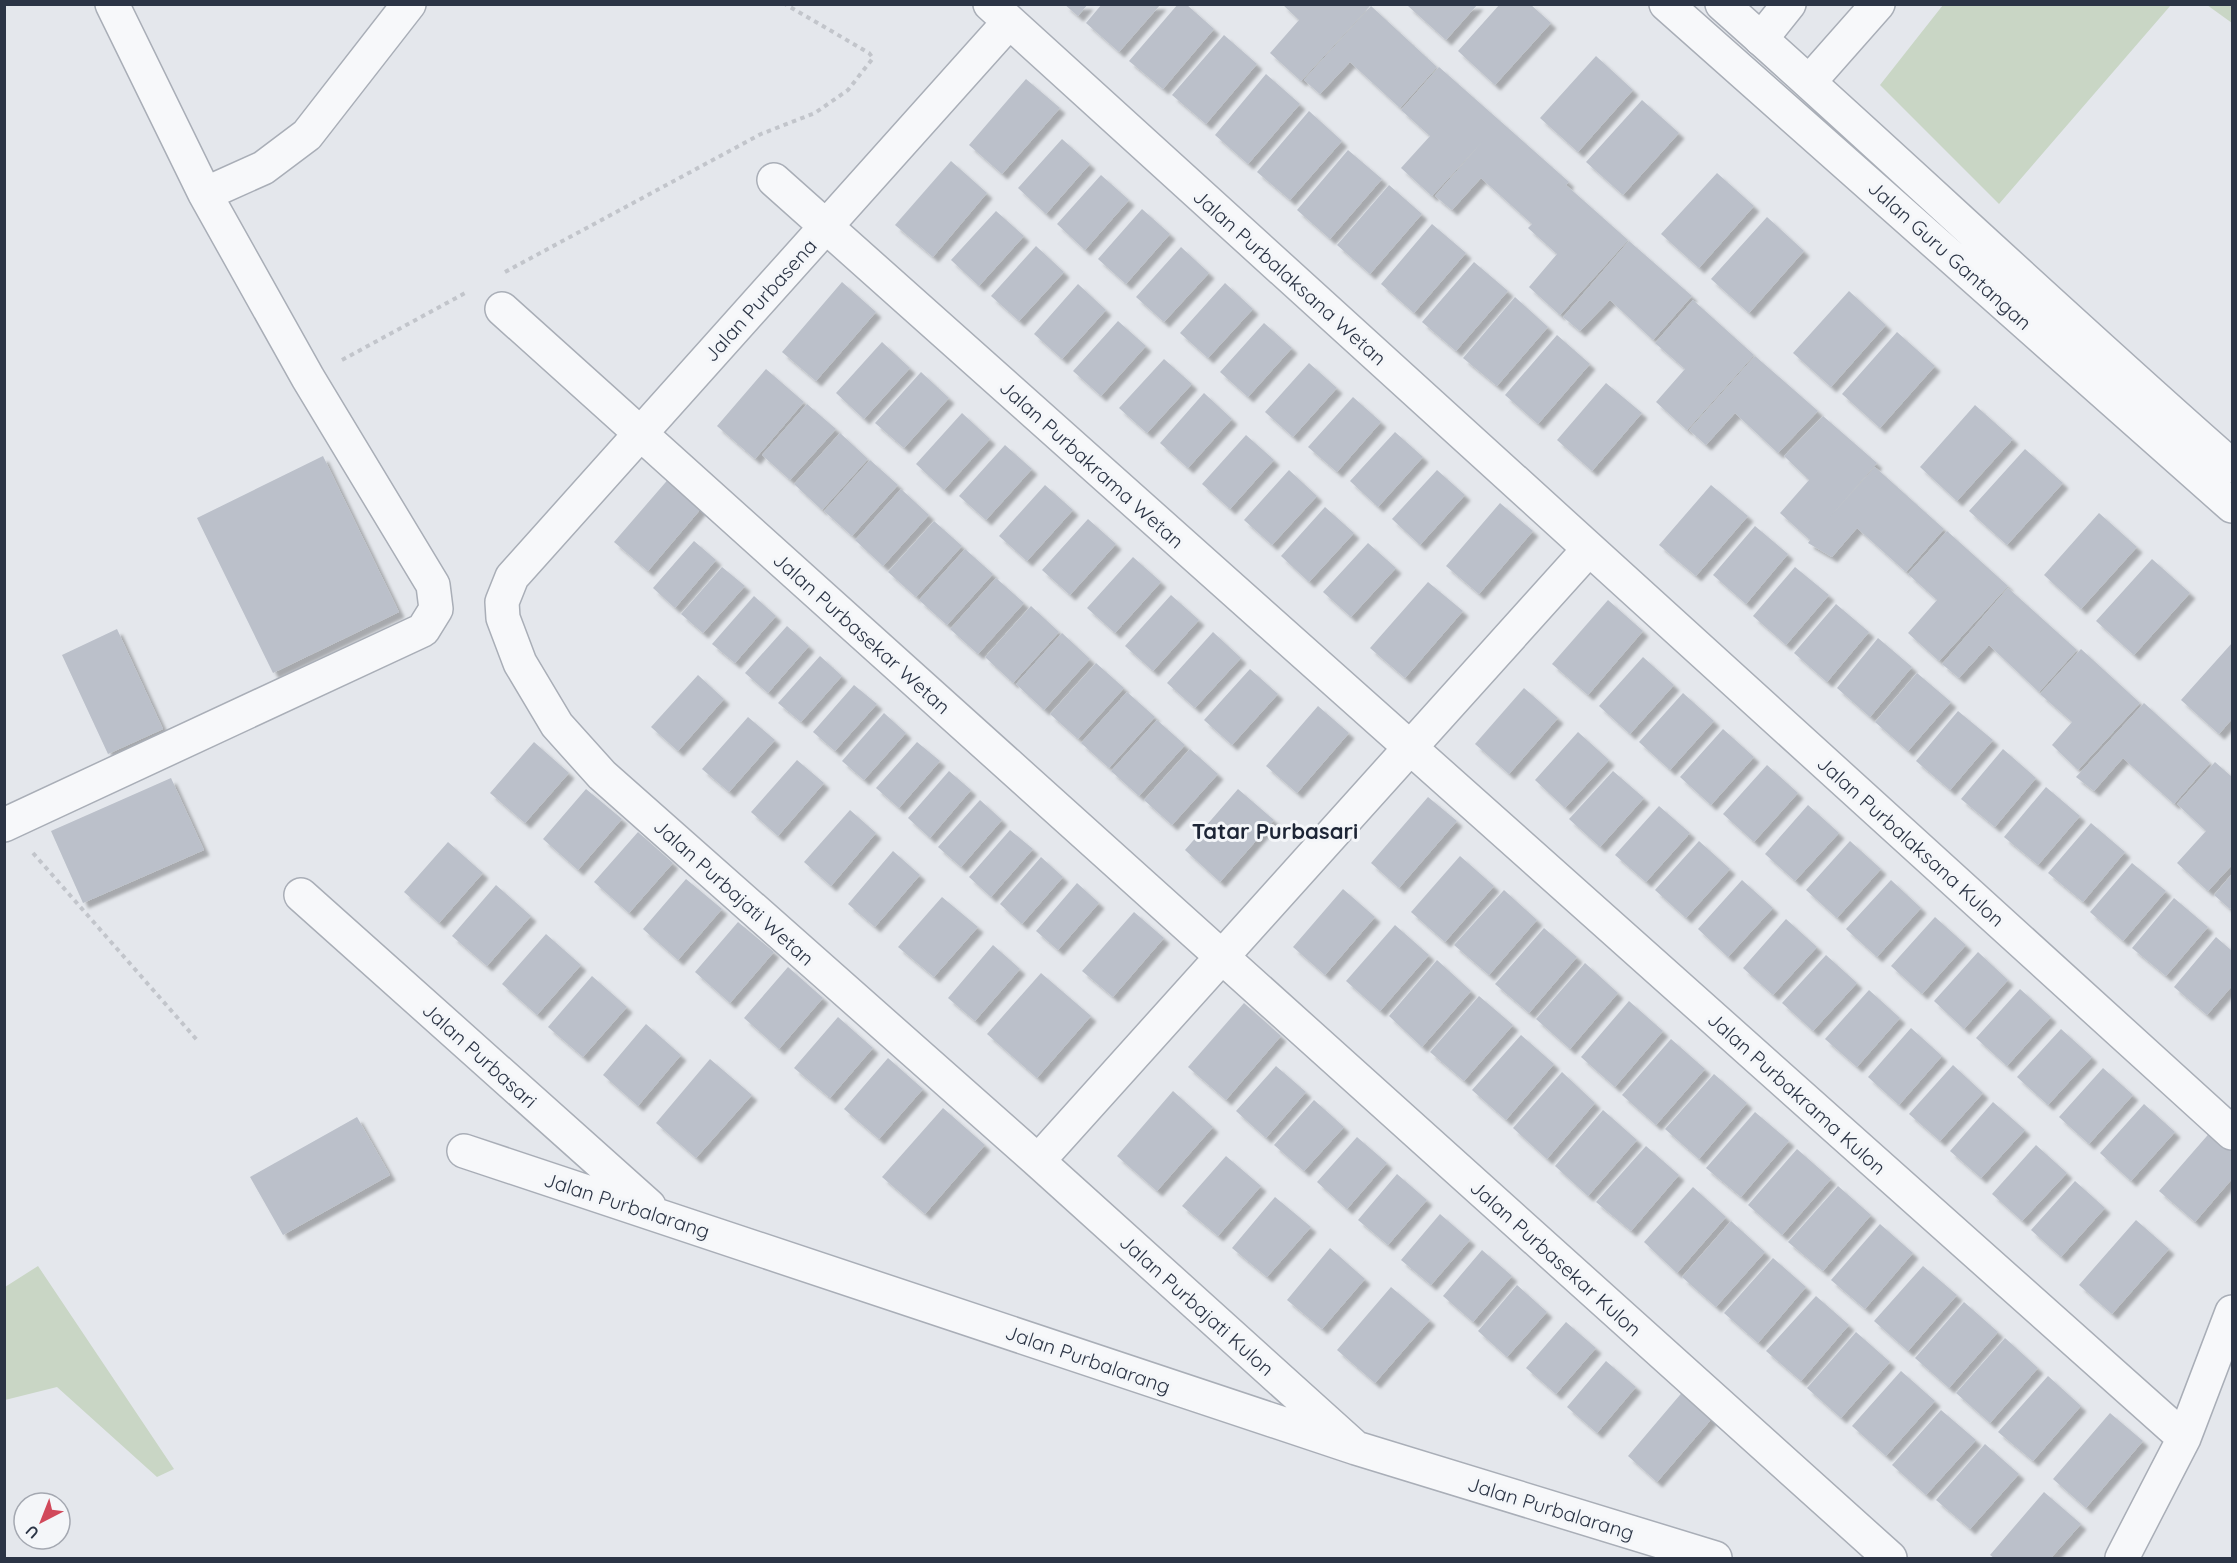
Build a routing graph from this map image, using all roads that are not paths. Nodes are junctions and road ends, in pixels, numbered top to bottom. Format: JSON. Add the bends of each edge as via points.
{"nodes":[{"id":1,"x":112,"y":4,"type":"edge"},
{"id":2,"x":409,"y":4,"type":"edge"},
{"id":3,"x":1666,"y":4,"type":"edge"},
{"id":4,"x":1722,"y":4,"type":"edge"},
{"id":5,"x":1789,"y":4,"type":"edge"},
{"id":6,"x":1878,"y":4,"type":"edge"},
{"id":7,"x":999,"y":13,"type":"edge"},
{"id":8,"x":1761,"y":39,"type":"junction"},
{"id":9,"x":1810,"y":81,"type":"junction"},
{"id":10,"x":774,"y":180,"type":"dead end"},
{"id":11,"x":205,"y":194,"type":"junction"},
{"id":12,"x":825,"y":227,"type":"junction"},
{"id":13,"x":502,"y":309,"type":"dead end"},
{"id":14,"x":640,"y":433,"type":"junction"},
{"id":15,"x":2232,"y":466,"type":"edge"},
{"id":16,"x":2232,"y":506,"type":"edge"},
{"id":17,"x":1589,"y":549,"type":"junction"},
{"id":18,"x":512,"y":578,"type":"joint"},
{"id":19,"x":1410,"y":748,"type":"junction"},
{"id":20,"x":6,"y":824,"type":"edge"},
{"id":21,"x":301,"y":895,"type":"dead end"},
{"id":22,"x":1222,"y":957,"type":"junction"},
{"id":23,"x":2232,"y":1133,"type":"edge"},
{"id":24,"x":464,"y":1151,"type":"dead end"},
{"id":25,"x":1038,"y":1161,"type":"junction"},
{"id":26,"x":659,"y":1215,"type":"junction"},
{"id":27,"x":2232,"y":1312,"type":"edge"},
{"id":28,"x":2184,"y":1438,"type":"junction"},
{"id":29,"x":1356,"y":1448,"type":"junction"},
{"id":30,"x":1715,"y":1558,"type":"edge"},
{"id":31,"x":1890,"y":1558,"type":"edge"},
{"id":32,"x":2122,"y":1558,"type":"edge"}],
"edges":[{"from":1,"to":11,"type":"street"},
{"from":2,"to":11,"type":"street","via":[[307,135],[263,168]]},
{"from":3,"to":16,"type":"street","name":"Jalan Guru Gantangan"},
{"from":4,"to":8,"type":"street","name":"Jalan Guru Gantangan"},
{"from":5,"to":8,"type":"street"},
{"from":6,"to":9,"type":"street"},
{"from":7,"to":12,"type":"street","name":"Jalan Purbasena"},
{"from":7,"to":17,"type":"street","name":"Jalan Purbalaksana Wetan"},
{"from":8,"to":9,"type":"street","name":"Jalan Guru Gantangan"},
{"from":9,"to":15,"type":"street","name":"Jalan Guru Gantangan","via":[[2110,359]]},
{"from":10,"to":12,"type":"street","name":"Jalan Purbakrama Wetan"},
{"from":11,"to":20,"type":"street","via":[[308,378],[433,585],[436,609],[423,630]]},
{"from":12,"to":14,"type":"street","name":"Jalan Purbasena"},
{"from":12,"to":19,"type":"street","name":"Jalan Purbakrama Wetan"},
{"from":13,"to":14,"type":"street","name":"Jalan Purbasekar Wetan"},
{"from":14,"to":18,"type":"street","name":"Jalan Purbasena"},
{"from":14,"to":22,"type":"street","name":"Jalan Purbasekar Wetan"},
{"from":17,"to":19,"type":"street"},
{"from":17,"to":23,"type":"street","name":"Jalan Purbalaksana Kulon"},
{"from":18,"to":25,"type":"street","name":"Jalan Purbajati Wetan","via":[[502,602],[520,663],[557,725],[602,775]]},
{"from":19,"to":22,"type":"street"},
{"from":19,"to":28,"type":"street","name":"Jalan Purbakrama Kulon"},
{"from":21,"to":26,"type":"street","name":"Jalan Purbasari"},
{"from":22,"to":25,"type":"street"},
{"from":22,"to":31,"type":"street","name":"Jalan Purbasekar Kulon"},
{"from":24,"to":26,"type":"street","name":"Jalan Purbalarang"},
{"from":25,"to":29,"type":"street","name":"Jalan Purbajati Kulon"},
{"from":26,"to":29,"type":"street","name":"Jalan Purbalarang"},
{"from":27,"to":28,"type":"street"},
{"from":28,"to":32,"type":"street"},
{"from":29,"to":30,"type":"street","name":"Jalan Purbalarang"}]}
